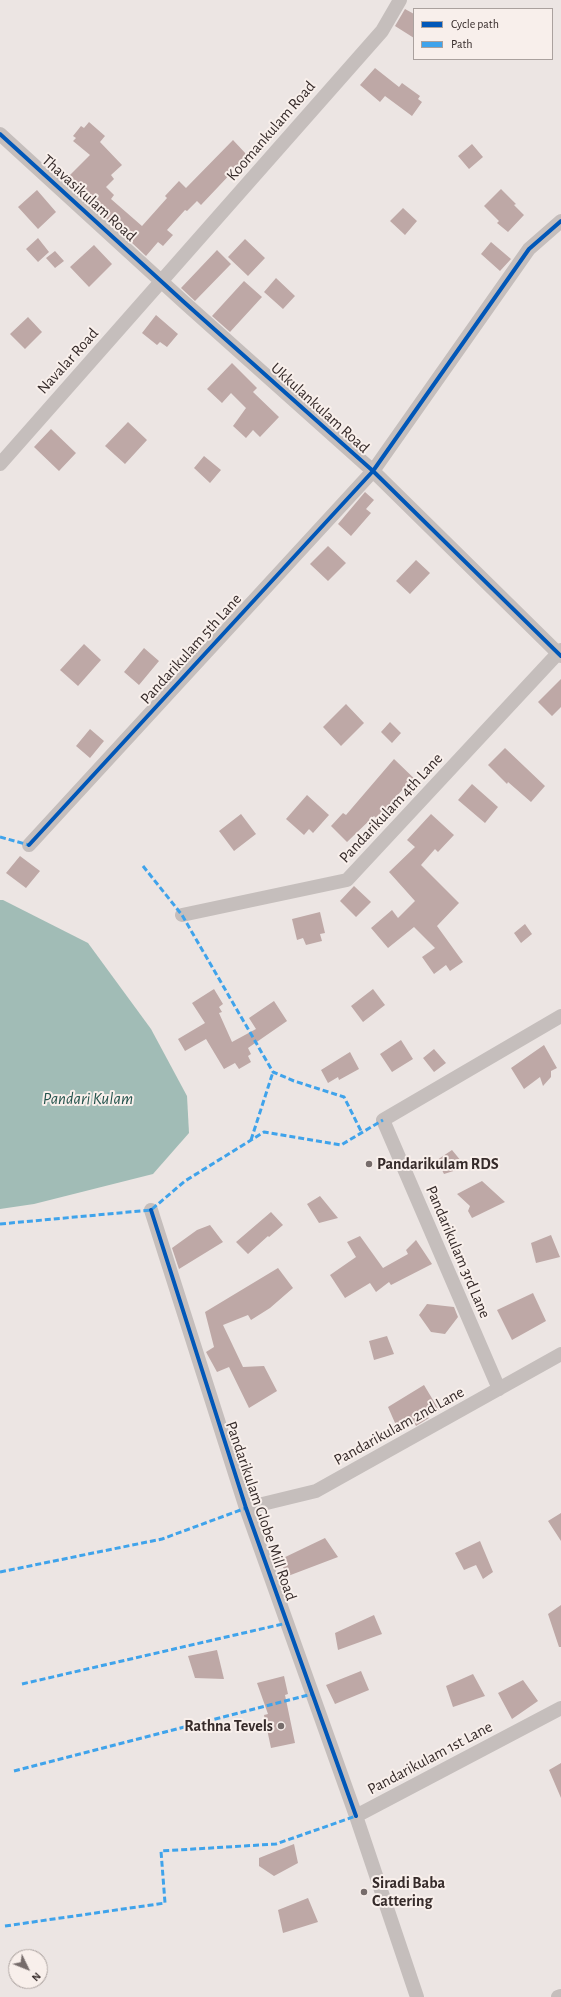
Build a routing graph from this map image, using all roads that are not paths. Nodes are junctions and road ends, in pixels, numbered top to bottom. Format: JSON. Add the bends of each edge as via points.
{"nodes":[{"id":1,"x":400,"y":0,"type":"edge"},
{"id":2,"x":0,"y":134,"type":"edge"},
{"id":3,"x":561,"y":221,"type":"edge"},
{"id":4,"x":162,"y":281,"type":"junction"},
{"id":5,"x":0,"y":464,"type":"edge"},
{"id":6,"x":373,"y":471,"type":"junction"},
{"id":7,"x":560,"y":653,"type":"edge"},
{"id":8,"x":29,"y":845,"type":"dead end"},
{"id":9,"x":182,"y":915,"type":"dead end"},
{"id":10,"x":561,"y":1016,"type":"edge"},
{"id":11,"x":151,"y":1210,"type":"dead end"},
{"id":12,"x":561,"y":1354,"type":"edge"},
{"id":13,"x":499,"y":1389,"type":"junction"},
{"id":14,"x":246,"y":1508,"type":"junction"},
{"id":15,"x":561,"y":1708,"type":"edge"},
{"id":16,"x":356,"y":1816,"type":"junction"},
{"id":17,"x":561,"y":1996,"type":"edge"},
{"id":18,"x":417,"y":1997,"type":"edge"},
{"id":19,"x":558,"y":1997,"type":"edge"}],
"edges":[{"from":1,"to":4,"type":"street","name":"Koomankulam Road","via":[[382,31]]},
{"from":2,"to":4,"type":"street","name":"Thavasikulam Road"},
{"from":3,"to":6,"type":"street","name":"Pandarikulam 5th Lane","via":[[529,250]]},
{"from":4,"to":5,"type":"street","name":"Navalar Road"},
{"from":4,"to":6,"type":"street","name":"Ukkulankulam Road"},
{"from":6,"to":7,"type":"street","name":"Ukkulankulam Road"},
{"from":6,"to":8,"type":"street","name":"Pandarikulam 5th Lane"},
{"from":7,"to":9,"type":"street","name":"Pandarikulam 4th Lane","via":[[347,880]]},
{"from":10,"to":13,"type":"street","name":"Pandarikulam 3rd Lane","via":[[383,1120]]},
{"from":11,"to":14,"type":"street","name":"Pandarikulam Globe Mill Road"},
{"from":12,"to":13,"type":"street","name":"Pandarikulam 2nd Lane"},
{"from":13,"to":14,"type":"street","name":"Pandarikulam 2nd Lane","via":[[316,1491]]},
{"from":14,"to":16,"type":"street","name":"Pandarikulam Globe Mill Road"},
{"from":15,"to":16,"type":"street","name":"Pandarikulam 1st Lane"},
{"from":16,"to":18,"type":"street"},
{"from":17,"to":19,"type":"street"}]}
